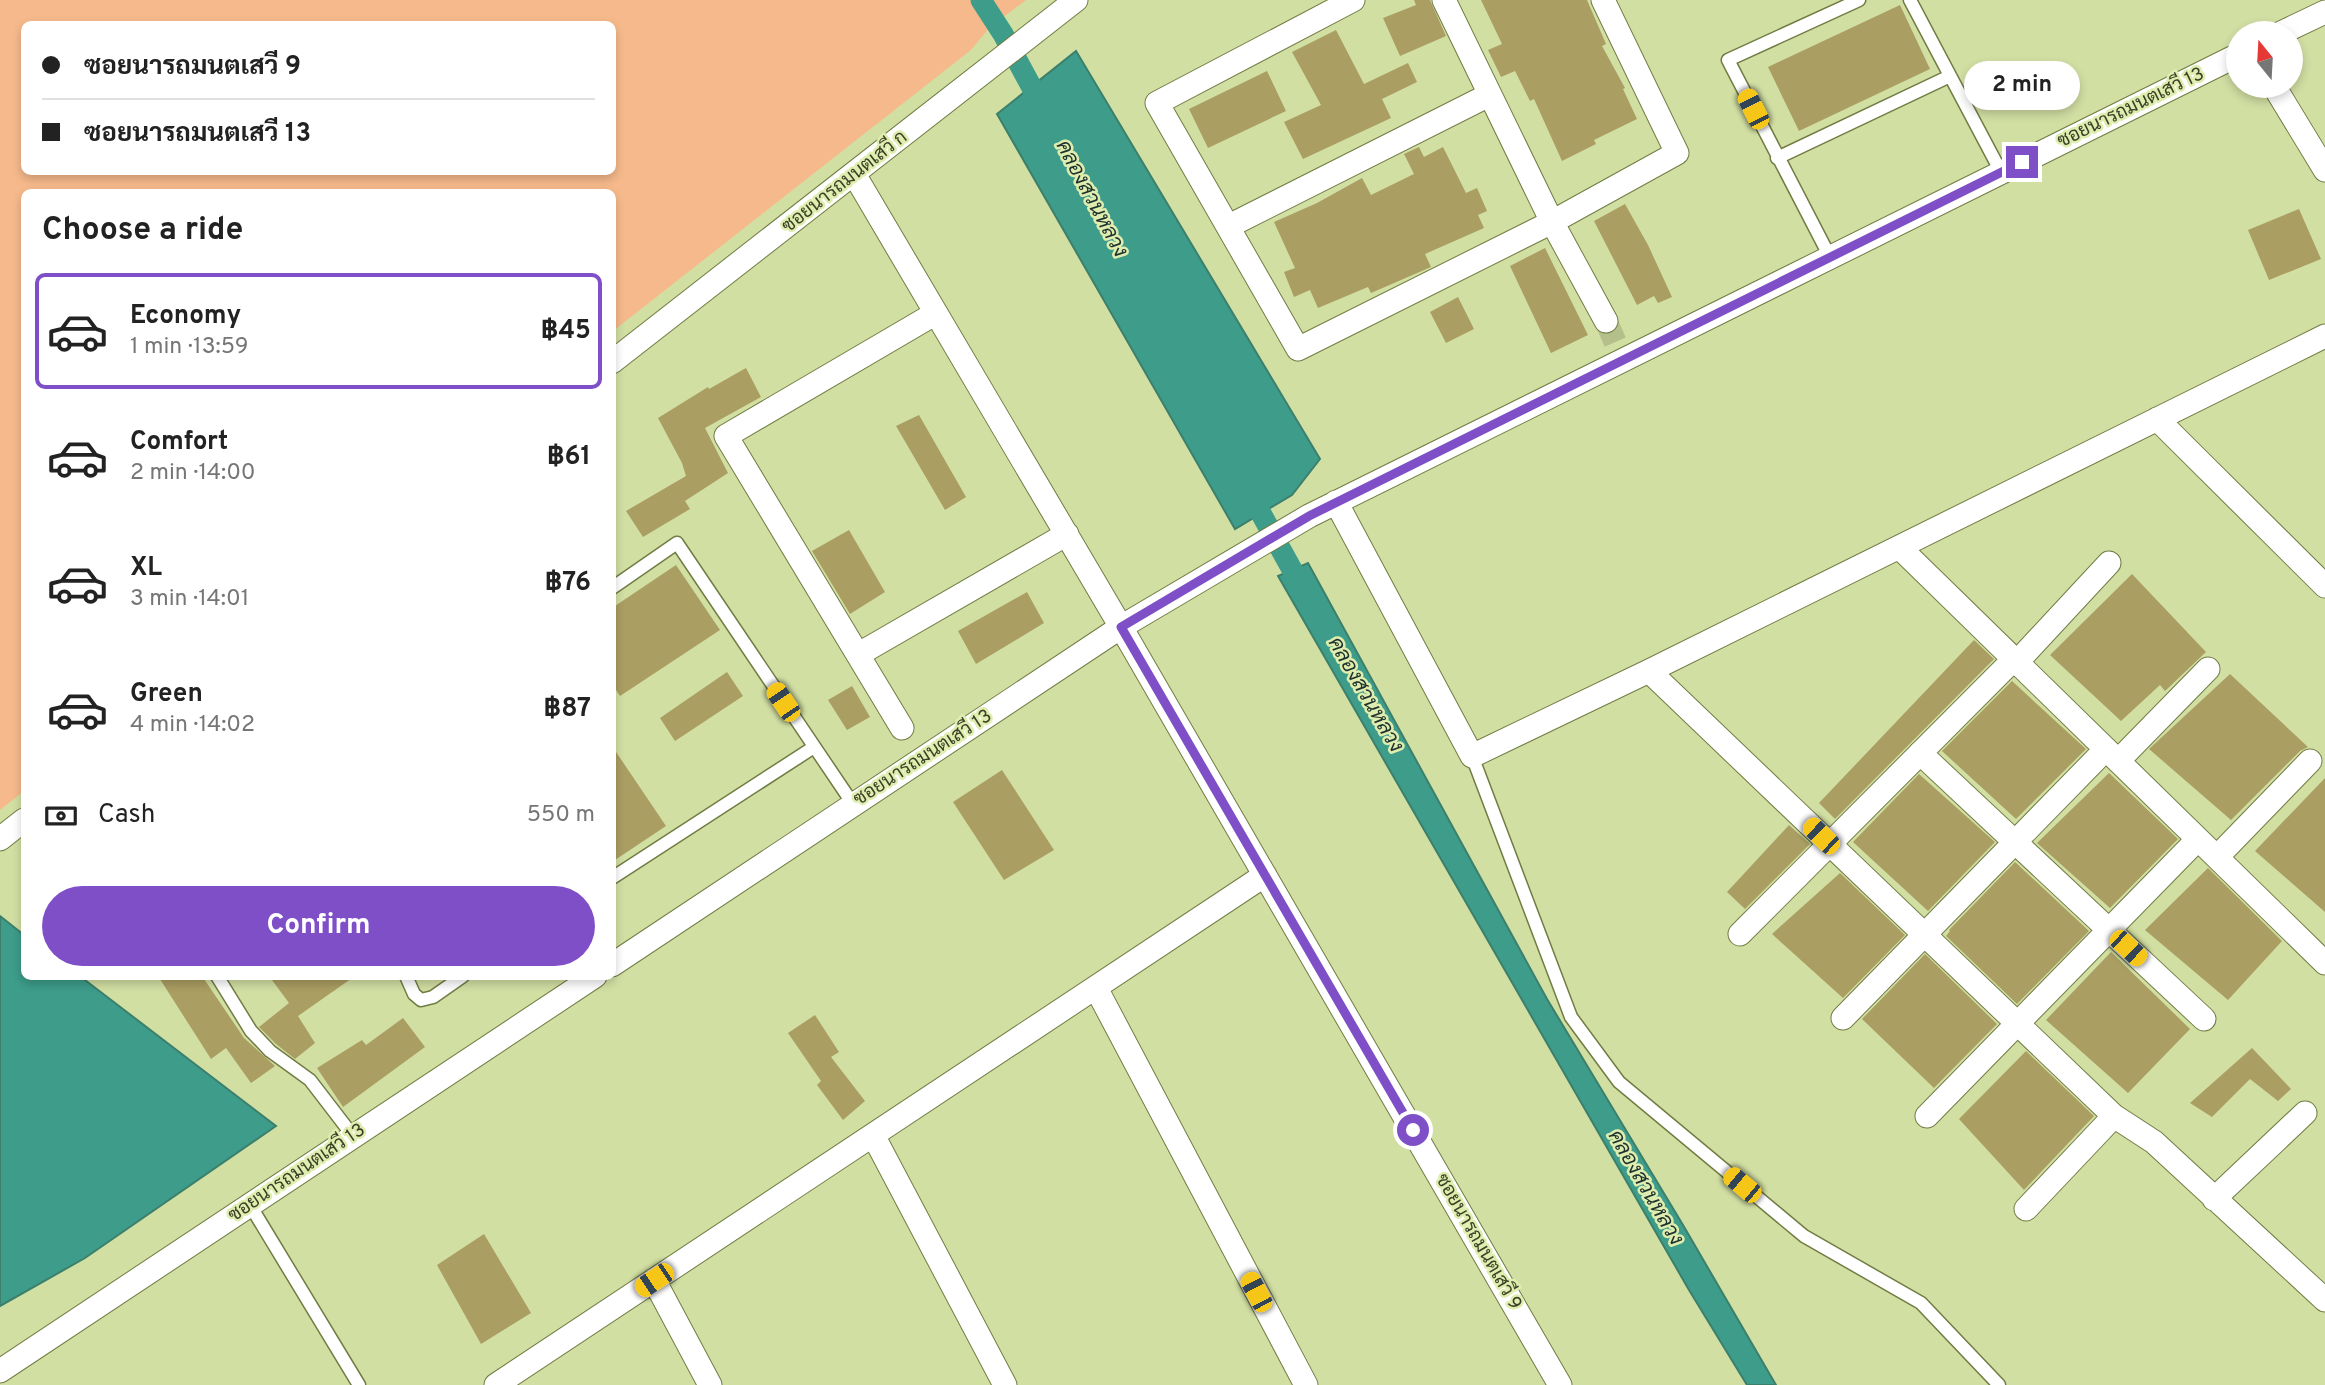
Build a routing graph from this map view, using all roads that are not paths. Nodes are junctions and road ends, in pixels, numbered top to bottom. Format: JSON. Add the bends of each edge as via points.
{"nodes":[{"id":1,"x":1353,"y":0,"type":"edge"},
{"id":2,"x":1444,"y":0,"type":"edge"},
{"id":3,"x":1603,"y":0,"type":"edge"},
{"id":4,"x":1859,"y":0,"type":"edge"},
{"id":5,"x":1909,"y":0,"type":"edge"},
{"id":6,"x":1067,"y":7,"type":"edge"},
{"id":7,"x":2325,"y":12,"type":"edge"},
{"id":8,"x":2303,"y":22,"type":"edge"},
{"id":9,"x":2226,"y":61,"type":"edge"},
{"id":10,"x":1950,"y":76,"type":"junction"},
{"id":11,"x":1489,"y":95,"type":"junction"},
{"id":12,"x":2281,"y":98,"type":"edge"},
{"id":13,"x":1777,"y":158,"type":"junction"},
{"id":14,"x":2325,"y":170,"type":"edge"},
{"id":15,"x":2001,"y":172,"type":"junction"},
{"id":16,"x":854,"y":174,"type":"junction"},
{"id":17,"x":1552,"y":222,"type":"junction"},
{"id":18,"x":1230,"y":226,"type":"junction"},
{"id":19,"x":1830,"y":257,"type":"junction"},
{"id":20,"x":936,"y":313,"type":"junction"},
{"id":21,"x":1606,"y":321,"type":"tunnel mouth"},
{"id":22,"x":2325,"y":336,"type":"edge"},
{"id":23,"x":616,"y":359,"type":"edge"},
{"id":24,"x":2157,"y":419,"type":"junction"},
{"id":25,"x":1336,"y":502,"type":"junction"},
{"id":26,"x":1067,"y":534,"type":"junction"},
{"id":27,"x":1899,"y":547,"type":"junction"},
{"id":28,"x":2109,"y":564,"type":"dead end"},
{"id":29,"x":616,"y":585,"type":"edge"},
{"id":30,"x":2325,"y":586,"type":"edge"},
{"id":31,"x":1121,"y":627,"type":"junction"},
{"id":32,"x":859,"y":654,"type":"junction"},
{"id":33,"x":2015,"y":661,"type":"junction"},
{"id":34,"x":2208,"y":669,"type":"dead end"},
{"id":35,"x":1649,"y":671,"type":"junction"},
{"id":36,"x":902,"y":728,"type":"dead end"},
{"id":37,"x":814,"y":747,"type":"junction"},
{"id":38,"x":1920,"y":753,"type":"junction"},
{"id":39,"x":2112,"y":755,"type":"junction"},
{"id":40,"x":1472,"y":756,"type":"junction"},
{"id":41,"x":2310,"y":761,"type":"dead end"},
{"id":42,"x":853,"y":804,"type":"junction"},
{"id":43,"x":21,"y":822,"type":"edge"},
{"id":44,"x":0,"y":839,"type":"edge"},
{"id":45,"x":2198,"y":839,"type":"junction"},
{"id":46,"x":2015,"y":841,"type":"junction"},
{"id":47,"x":1830,"y":845,"type":"junction"},
{"id":48,"x":2217,"y":857,"type":"junction"},
{"id":49,"x":616,"y":875,"type":"edge"},
{"id":50,"x":1265,"y":875,"type":"junction"},
{"id":51,"x":2109,"y":930,"type":"junction"},
{"id":52,"x":1740,"y":934,"type":"dead end"},
{"id":53,"x":1925,"y":935,"type":"junction"},
{"id":54,"x":2323,"y":956,"type":"edge"},
{"id":55,"x":616,"y":962,"type":"edge"},
{"id":56,"x":219,"y":980,"type":"edge"},
{"id":57,"x":407,"y":980,"type":"edge"},
{"id":58,"x":457,"y":980,"type":"edge"},
{"id":59,"x":589,"y":980,"type":"edge"},
{"id":60,"x":1096,"y":988,"type":"junction"},
{"id":61,"x":1843,"y":1018,"type":"dead end"},
{"id":62,"x":2204,"y":1019,"type":"dead end"},
{"id":63,"x":2018,"y":1024,"type":"junction"},
{"id":64,"x":2305,"y":1113,"type":"dead end"},
{"id":65,"x":1927,"y":1116,"type":"dead end"},
{"id":66,"x":2113,"y":1116,"type":"junction"},
{"id":67,"x":873,"y":1135,"type":"junction"},
{"id":68,"x":353,"y":1136,"type":"junction"},
{"id":69,"x":2214,"y":1199,"type":"junction"},
{"id":70,"x":250,"y":1205,"type":"junction"},
{"id":71,"x":2026,"y":1209,"type":"dead end"},
{"id":72,"x":654,"y":1280,"type":"junction"},
{"id":73,"x":2325,"y":1300,"type":"edge"},
{"id":74,"x":0,"y":1371,"type":"edge"},
{"id":75,"x":359,"y":1385,"type":"edge"},
{"id":76,"x":496,"y":1385,"type":"edge"},
{"id":77,"x":710,"y":1385,"type":"edge"},
{"id":78,"x":1005,"y":1385,"type":"edge"},
{"id":79,"x":1306,"y":1385,"type":"edge"},
{"id":80,"x":1560,"y":1385,"type":"edge"},
{"id":81,"x":1998,"y":1385,"type":"edge"}],
"edges":[{"from":1,"to":18,"type":"street","via":[[1157,103]]},
{"from":2,"to":11,"type":"street"},
{"from":3,"to":17,"type":"street","via":[[1677,153]]},
{"from":4,"to":13,"type":"lane","via":[[1728,60]]},
{"from":5,"to":10,"type":"lane"},
{"from":6,"to":16,"type":"street","name":"ซอยนารถมนตเสวี ก"},
{"from":7,"to":8,"type":"street"},
{"from":9,"to":15,"type":"street","name":"ซอยนารถมนตเสวี 13"},
{"from":10,"to":13,"type":"lane"},
{"from":10,"to":15,"type":"lane"},
{"from":11,"to":17,"type":"street"},
{"from":11,"to":18,"type":"street"},
{"from":12,"to":14,"type":"street"},
{"from":13,"to":19,"type":"lane"},
{"from":15,"to":19,"type":"street","name":"ซอยนารถมนตเสวี 13"},
{"from":16,"to":20,"type":"street","name":"ซอยนารถมนตเสวี 9"},
{"from":16,"to":23,"type":"street","name":"ซอยนารถมนตเสวี ก"},
{"from":17,"to":18,"type":"street","via":[[1298,349]]},
{"from":17,"to":21,"type":"street"},
{"from":19,"to":25,"type":"street","name":"ซอยนารถมนตเสวี 13","via":[[1621,351]]},
{"from":20,"to":26,"type":"street","name":"ซอยนารถมนตเสวี 9"},
{"from":20,"to":32,"type":"street","via":[[726,436]]},
{"from":22,"to":24,"type":"street"},
{"from":24,"to":27,"type":"street"},
{"from":24,"to":30,"type":"street"},
{"from":25,"to":31,"type":"street","name":"ซอยนารถมนตเสวี 13"},
{"from":25,"to":40,"type":"street"},
{"from":26,"to":31,"type":"street","name":"ซอยนารถมนตเสวี 9"},
{"from":26,"to":32,"type":"street"},
{"from":27,"to":33,"type":"street"},
{"from":27,"to":35,"type":"street"},
{"from":28,"to":33,"type":"street"},
{"from":29,"to":37,"type":"lane","via":[[677,543]]},
{"from":31,"to":42,"type":"street","name":"ซอยนารถมนตเสวี 13"},
{"from":31,"to":50,"type":"street","name":"ซอยนารถมนตเสวี 9"},
{"from":32,"to":36,"type":"street"},
{"from":33,"to":38,"type":"street"},
{"from":33,"to":39,"type":"street"},
{"from":34,"to":39,"type":"street"},
{"from":35,"to":40,"type":"street"},
{"from":35,"to":47,"type":"street"},
{"from":37,"to":42,"type":"lane"},
{"from":37,"to":49,"type":"lane"},
{"from":38,"to":46,"type":"street"},
{"from":38,"to":47,"type":"street"},
{"from":39,"to":45,"type":"street"},
{"from":39,"to":46,"type":"street"},
{"from":40,"to":81,"type":"lane","via":[[1571,1017],[1619,1082],[1804,1236],[1921,1303]]},
{"from":41,"to":48,"type":"street"},
{"from":42,"to":55,"type":"street","name":"ซอยนารถมนตเสวี 13"},
{"from":43,"to":44,"type":"street"},
{"from":45,"to":48,"type":"street"},
{"from":45,"to":51,"type":"street"},
{"from":46,"to":51,"type":"street"},
{"from":46,"to":53,"type":"street"},
{"from":47,"to":52,"type":"street"},
{"from":47,"to":53,"type":"street"},
{"from":48,"to":54,"type":"street"},
{"from":50,"to":60,"type":"street"},
{"from":50,"to":80,"type":"street","name":"ซอยนารถมนตเสวี 9"},
{"from":51,"to":62,"type":"street"},
{"from":51,"to":63,"type":"street"},
{"from":53,"to":61,"type":"street"},
{"from":53,"to":63,"type":"street"},
{"from":56,"to":68,"type":"lane","via":[[251,1031],[310,1080]]},
{"from":57,"to":58,"type":"lane","via":[[421,1000]]},
{"from":59,"to":68,"type":"street","name":"ซอยนารถมนตเสวี 13"},
{"from":60,"to":67,"type":"street"},
{"from":60,"to":79,"type":"street"},
{"from":63,"to":65,"type":"street"},
{"from":63,"to":66,"type":"street"},
{"from":64,"to":69,"type":"street"},
{"from":66,"to":69,"type":"street","via":[[2154,1142]]},
{"from":66,"to":71,"type":"street"},
{"from":67,"to":72,"type":"street"},
{"from":67,"to":78,"type":"street"},
{"from":68,"to":70,"type":"street","name":"ซอยนารถมนตเสวี 13"},
{"from":69,"to":73,"type":"street"},
{"from":70,"to":74,"type":"street","name":"ซอยนารถมนตเสวี 13"},
{"from":70,"to":75,"type":"lane"},
{"from":72,"to":76,"type":"street"},
{"from":72,"to":77,"type":"street"}]}
